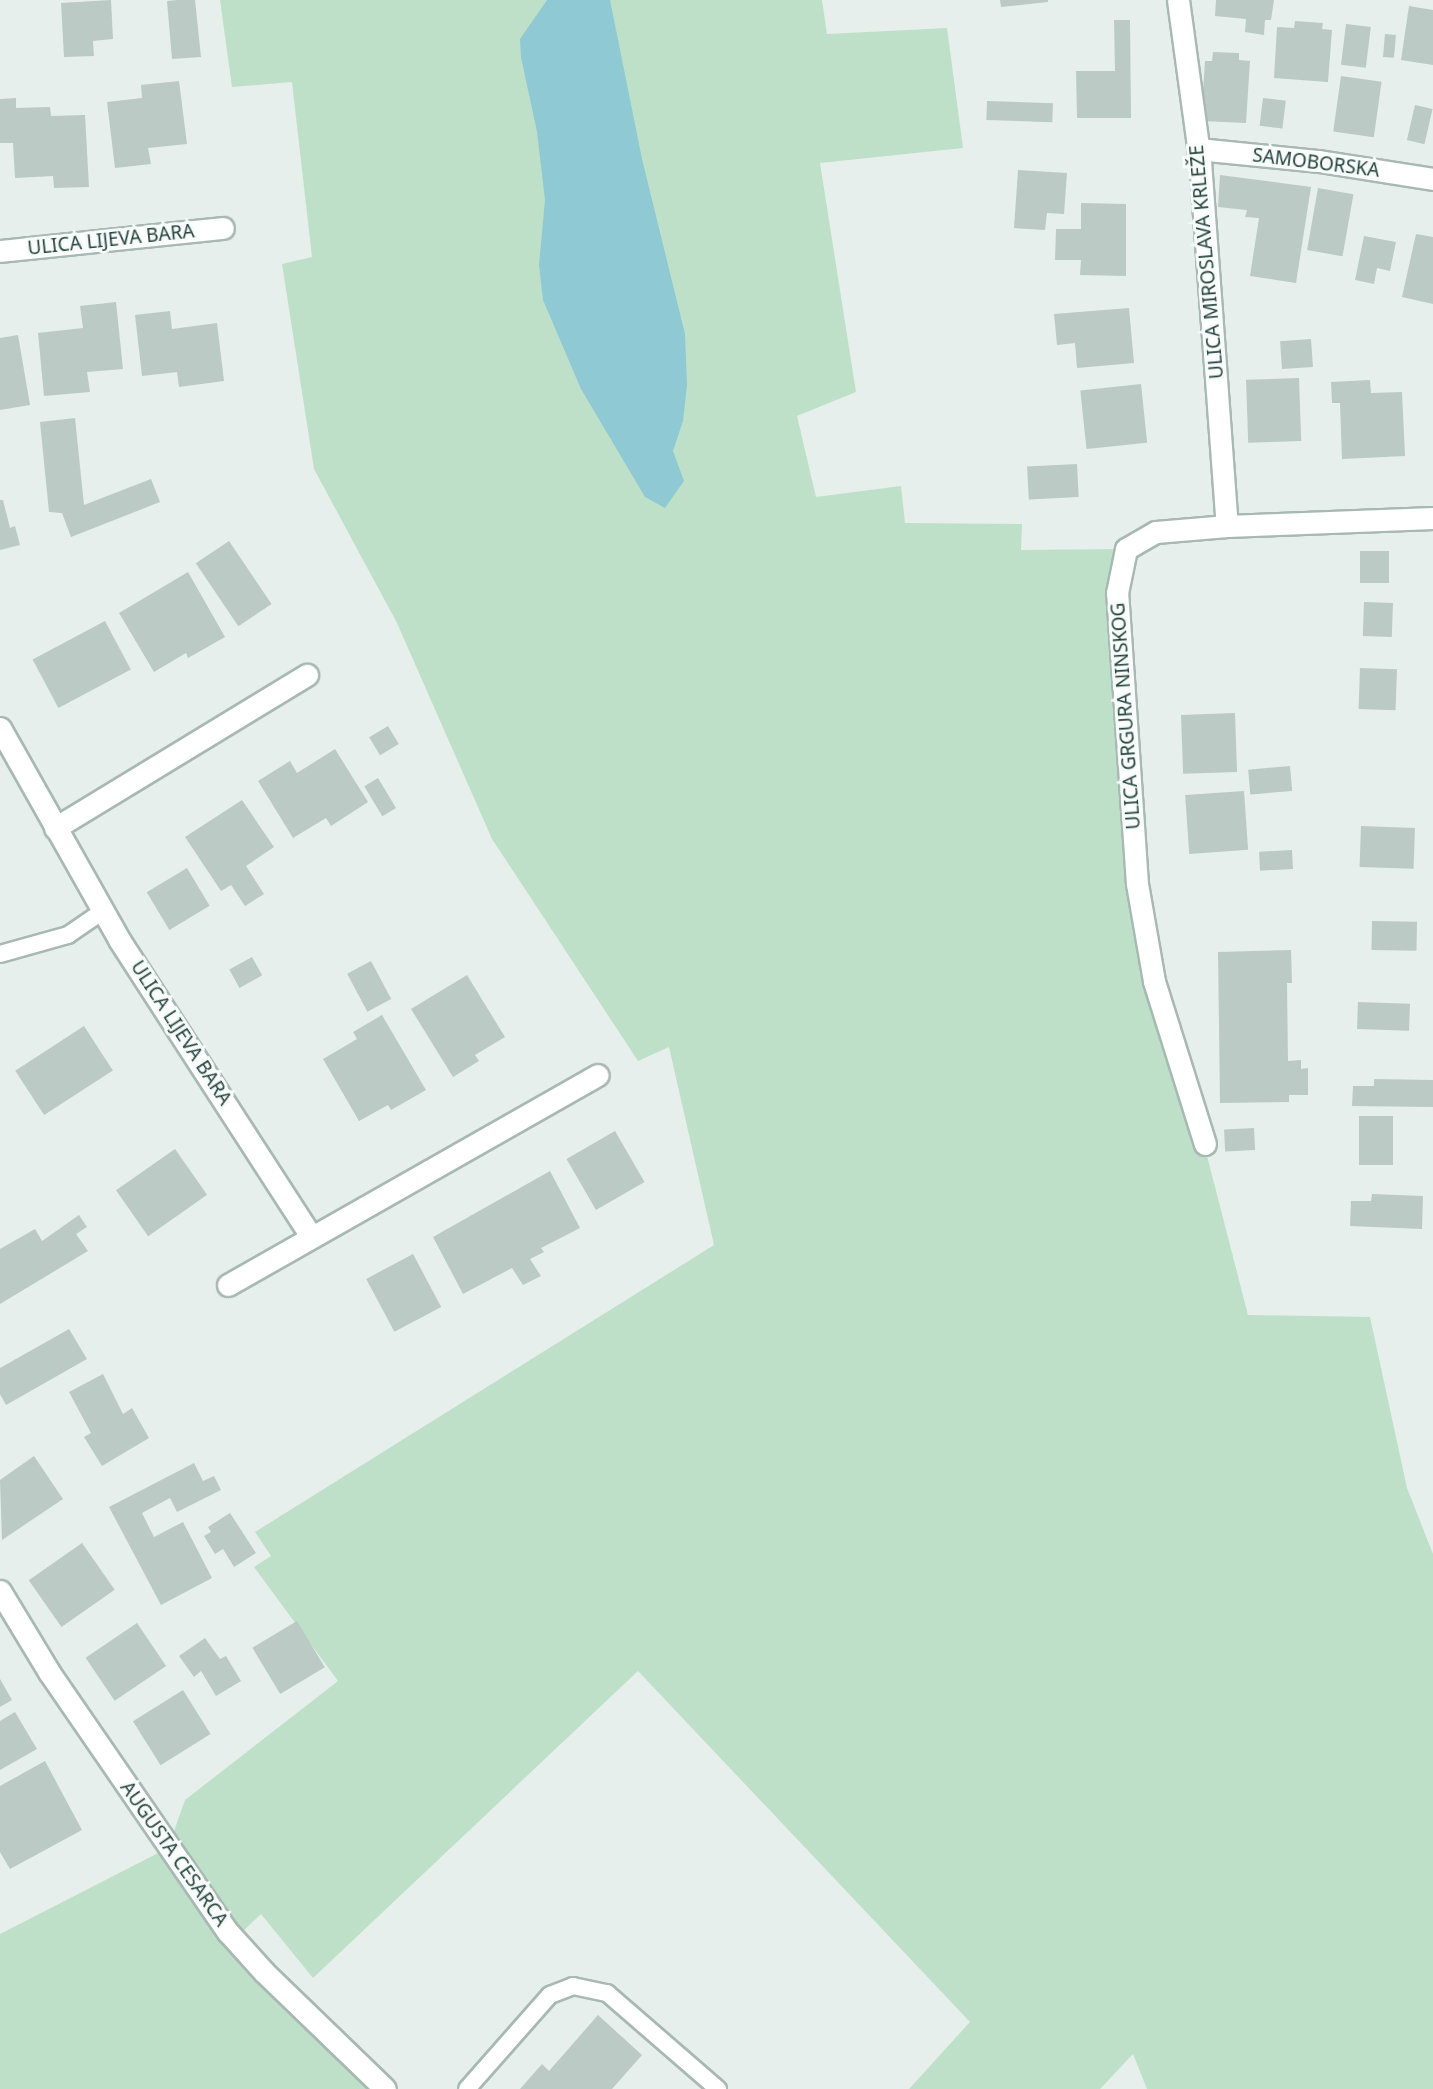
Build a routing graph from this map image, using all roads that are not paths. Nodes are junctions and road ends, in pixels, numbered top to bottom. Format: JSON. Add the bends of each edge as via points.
{"nodes":[{"id":1,"x":1178,"y":0,"type":"edge"},
{"id":2,"x":1198,"y":149,"type":"junction"},
{"id":3,"x":1433,"y":179,"type":"edge"},
{"id":4,"x":223,"y":228,"type":"dead end"},
{"id":5,"x":0,"y":251,"type":"edge"},
{"id":6,"x":1433,"y":518,"type":"edge"},
{"id":7,"x":1227,"y":526,"type":"junction"},
{"id":8,"x":307,"y":675,"type":"dead end"},
{"id":9,"x":0,"y":728,"type":"edge"},
{"id":10,"x":55,"y":828,"type":"junction"},
{"id":11,"x":103,"y":911,"type":"junction"},
{"id":12,"x":0,"y":954,"type":"edge"},
{"id":13,"x":597,"y":1074,"type":"dead end"},
{"id":14,"x":1205,"y":1144,"type":"dead end"},
{"id":15,"x":311,"y":1236,"type":"junction"},
{"id":16,"x":228,"y":1285,"type":"dead end"},
{"id":17,"x":0,"y":1591,"type":"edge"},
{"id":18,"x":471,"y":2088,"type":"edge"},
{"id":19,"x":385,"y":2089,"type":"edge"},
{"id":20,"x":718,"y":2089,"type":"edge"}],
"edges":[{"from":1,"to":2,"type":"street","name":"ULICA MIROSLAVA KRLEŽE"},
{"from":2,"to":3,"type":"street","name":"SAMOBORSKA"},
{"from":2,"to":7,"type":"street","name":"ULICA MIROSLAVA KRLEŽE"},
{"from":4,"to":5,"type":"street","name":"ULICA LIJEVA BARA"},
{"from":6,"to":7,"type":"street","name":"ULICA GRGURA NINSKOG"},
{"from":7,"to":14,"type":"street","name":"ULICA GRGURA NINSKOG","via":[[1156,532],[1126,549],[1117,593],[1137,884],[1154,981]]},
{"from":8,"to":10,"type":"street"},
{"from":9,"to":10,"type":"street","name":"ULICA LIJEVA BARA"},
{"from":10,"to":11,"type":"street","name":"ULICA LIJEVA BARA"},
{"from":11,"to":12,"type":"lane","via":[[68,935]]},
{"from":11,"to":15,"type":"street","name":"ULICA LIJEVA BARA"},
{"from":13,"to":15,"type":"street"},
{"from":15,"to":16,"type":"street"},
{"from":17,"to":19,"type":"street","name":"AUGUSTA CESARCA","via":[[57,1683],[228,1932]]},
{"from":18,"to":20,"type":"lane","via":[[550,1995],[573,1986],[607,1993]]}]}
